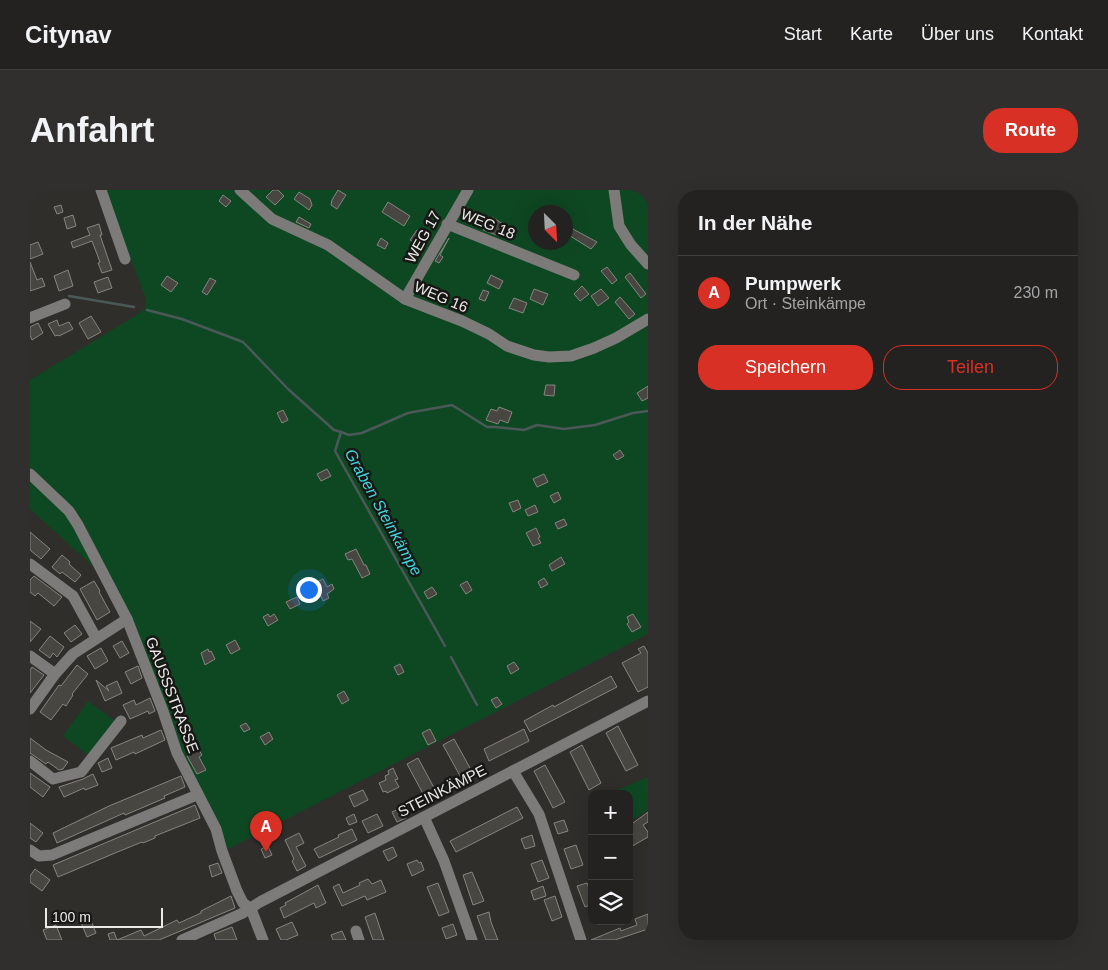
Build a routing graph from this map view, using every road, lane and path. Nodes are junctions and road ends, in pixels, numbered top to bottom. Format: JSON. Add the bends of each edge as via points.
{"nodes":[{"id":1,"x":101,"y":190,"type":"edge"},
{"id":2,"x":240,"y":190,"type":"edge"},
{"id":3,"x":468,"y":190,"type":"edge"},
{"id":4,"x":614,"y":190,"type":"edge"},
{"id":5,"x":447,"y":224,"type":"junction"},
{"id":6,"x":125,"y":259,"type":"dead end"},
{"id":7,"x":648,"y":264,"type":"edge"},
{"id":8,"x":574,"y":275,"type":"dead end"},
{"id":9,"x":405,"y":299,"type":"junction"},
{"id":10,"x":65,"y":304,"type":"dead end"},
{"id":11,"x":30,"y":318,"type":"edge"},
{"id":12,"x":648,"y":319,"type":"edge"},
{"id":13,"x":30,"y":474,"type":"edge"},
{"id":14,"x":30,"y":564,"type":"edge"},
{"id":15,"x":128,"y":619,"type":"junction"},
{"id":16,"x":96,"y":638,"type":"junction"},
{"id":17,"x":30,"y":656,"type":"edge"},
{"id":18,"x":55,"y":674,"type":"junction"},
{"id":19,"x":648,"y":701,"type":"edge"},
{"id":20,"x":30,"y":708,"type":"edge"},
{"id":21,"x":121,"y":721,"type":"dead end"},
{"id":22,"x":30,"y":761,"type":"edge"},
{"id":23,"x":513,"y":771,"type":"junction"},
{"id":24,"x":197,"y":795,"type":"junction"},
{"id":25,"x":424,"y":817,"type":"junction"},
{"id":26,"x":30,"y":850,"type":"edge"},
{"id":27,"x":251,"y":909,"type":"junction"},
{"id":28,"x":182,"y":940,"type":"edge"},
{"id":29,"x":263,"y":940,"type":"edge"},
{"id":30,"x":472,"y":940,"type":"edge"},
{"id":31,"x":581,"y":940,"type":"edge"}],
"edges":[{"from":1,"to":6,"type":"street"},
{"from":2,"to":9,"type":"street","name":"WEG 16","via":[[272,218],[328,245]]},
{"from":3,"to":5,"type":"street","name":"WEG 17"},
{"from":4,"to":7,"type":"street","via":[[619,226]]},
{"from":5,"to":8,"type":"street","name":"WEG 18"},
{"from":5,"to":9,"type":"street","name":"WEG 17"},
{"from":9,"to":12,"type":"street","name":"WEG 16","via":[[462,321],[507,346],[549,357],[571,356],[594,348]]},
{"from":10,"to":11,"type":"street"},
{"from":13,"to":15,"type":"street","name":"GAUSSSTRASSE","via":[[69,511]]},
{"from":14,"to":16,"type":"street","via":[[73,596]]},
{"from":15,"to":16,"type":"street"},
{"from":15,"to":24,"type":"street","name":"GAUSSSTRASSE","via":[[177,754]]},
{"from":16,"to":18,"type":"street","via":[[73,654]]},
{"from":17,"to":18,"type":"street"},
{"from":18,"to":20,"type":"street"},
{"from":19,"to":23,"type":"street","name":"STEINKÄMPE"},
{"from":21,"to":22,"type":"street","via":[[81,772],[53,779]]},
{"from":23,"to":25,"type":"street","name":"STEINKÄMPE"},
{"from":23,"to":31,"type":"street","via":[[539,814]]},
{"from":24,"to":26,"type":"street","via":[[52,855],[40,856]]},
{"from":24,"to":27,"type":"street","name":"GAUSSSTRASSE","via":[[216,829],[237,891],[243,903]]},
{"from":25,"to":27,"type":"street","name":"STEINKÄMPE"},
{"from":25,"to":30,"type":"street","via":[[444,861]]},
{"from":27,"to":28,"type":"street","name":"STEINKÄMPE"},
{"from":27,"to":29,"type":"street","name":"GAUSSSTRASSE"}]}
